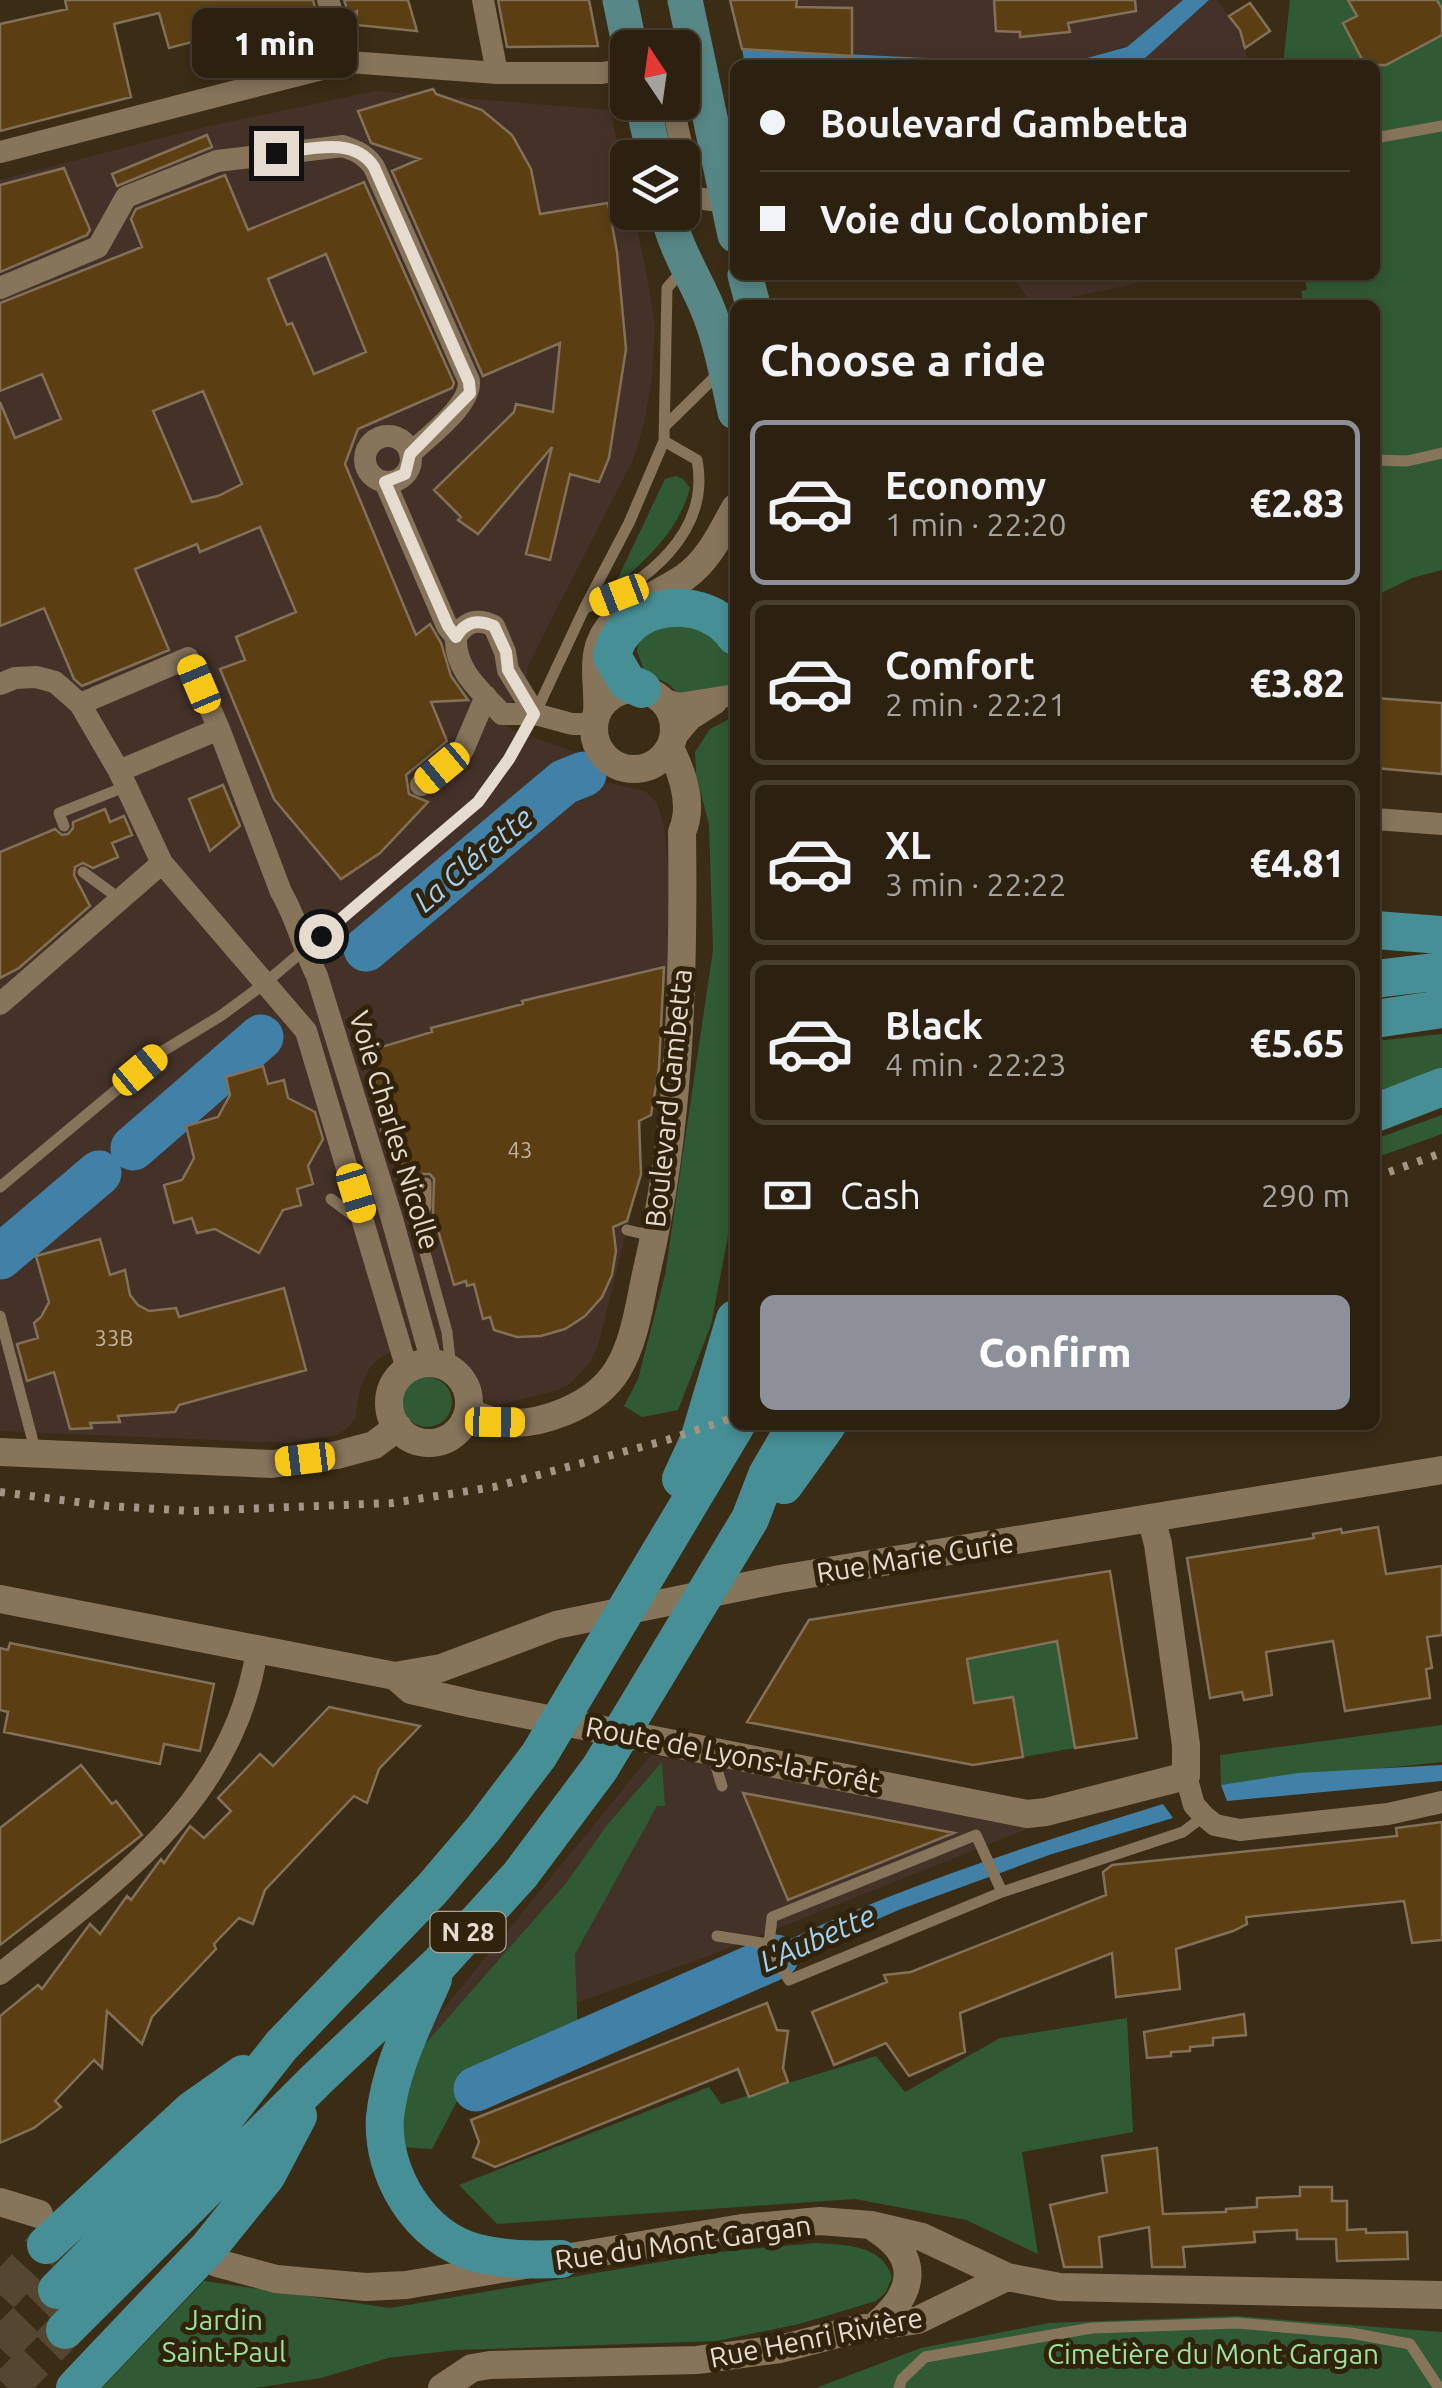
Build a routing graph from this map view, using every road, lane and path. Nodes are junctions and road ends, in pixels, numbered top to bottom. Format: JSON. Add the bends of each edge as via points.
{"nodes":[{"id":1,"x":328,"y":0,"type":"edge"},
{"id":2,"x":483,"y":0,"type":"edge"},
{"id":3,"x":620,"y":0,"type":"edge"},
{"id":4,"x":685,"y":0,"type":"edge"},
{"id":5,"x":626,"y":30,"type":"edge"},
{"id":6,"x":349,"y":62,"type":"junction"},
{"id":7,"x":497,"y":72,"type":"junction"},
{"id":8,"x":610,"y":72,"type":"edge"},
{"id":9,"x":676,"y":120,"type":"edge"},
{"id":10,"x":1442,"y":126,"type":"edge"},
{"id":11,"x":1380,"y":137,"type":"edge"},
{"id":12,"x":0,"y":152,"type":"edge"},
{"id":13,"x":730,"y":213,"type":"edge"},
{"id":14,"x":730,"y":217,"type":"edge"},
{"id":15,"x":674,"y":230,"type":"edge"},
{"id":16,"x":686,"y":268,"type":"junction"},
{"id":17,"x":0,"y":288,"type":"edge"},
{"id":18,"x":730,"y":361,"type":"edge"},
{"id":19,"x":667,"y":424,"type":"junction"},
{"id":20,"x":664,"y":442,"type":"junction"},
{"id":21,"x":1442,"y":453,"type":"edge"},
{"id":22,"x":410,"y":454,"type":"junction"},
{"id":23,"x":1380,"y":460,"type":"edge"},
{"id":24,"x":385,"y":482,"type":"junction"},
{"id":25,"x":730,"y":517,"type":"edge"},
{"id":26,"x":584,"y":608,"type":"junction"},
{"id":27,"x":730,"y":631,"type":"edge"},
{"id":28,"x":456,"y":637,"type":"junction"},
{"id":29,"x":0,"y":684,"type":"edge"},
{"id":30,"x":651,"y":694,"type":"junction"},
{"id":31,"x":486,"y":696,"type":"junction"},
{"id":32,"x":730,"y":696,"type":"edge"},
{"id":33,"x":730,"y":697,"type":"edge"},
{"id":34,"x":80,"y":704,"type":"junction"},
{"id":35,"x":534,"y":714,"type":"junction"},
{"id":36,"x":596,"y":718,"type":"junction"},
{"id":37,"x":218,"y":730,"type":"junction"},
{"id":38,"x":672,"y":743,"type":"junction"},
{"id":39,"x":627,"y":769,"type":"junction"},
{"id":40,"x":123,"y":778,"type":"junction"},
{"id":41,"x":421,"y":786,"type":"dead end"},
{"id":42,"x":1380,"y":819,"type":"edge"},
{"id":43,"x":1442,"y":824,"type":"edge"},
{"id":44,"x":64,"y":826,"type":"dead end"},
{"id":45,"x":682,"y":832,"type":"junction"},
{"id":46,"x":162,"y":862,"type":"junction"},
{"id":47,"x":82,"y":872,"type":"dead end"},
{"id":48,"x":129,"y":892,"type":"junction"},
{"id":49,"x":1380,"y":930,"type":"edge"},
{"id":50,"x":1442,"y":935,"type":"edge"},
{"id":51,"x":304,"y":950,"type":"junction"},
{"id":52,"x":1442,"y":971,"type":"edge"},
{"id":53,"x":1380,"y":978,"type":"edge"},
{"id":54,"x":264,"y":984,"type":"junction"},
{"id":55,"x":0,"y":1004,"type":"edge"},
{"id":56,"x":1442,"y":1009,"type":"edge"},
{"id":57,"x":1380,"y":1018,"type":"edge"},
{"id":58,"x":330,"y":1024,"type":"junction"},
{"id":59,"x":306,"y":1031,"type":"junction"},
{"id":60,"x":1442,"y":1088,"type":"edge"},
{"id":61,"x":1380,"y":1111,"type":"edge"},
{"id":62,"x":426,"y":1183,"type":"dead end"},
{"id":63,"x":0,"y":1187,"type":"edge"},
{"id":64,"x":331,"y":1199,"type":"dead end"},
{"id":65,"x":392,"y":1219,"type":"junction"},
{"id":66,"x":366,"y":1225,"type":"junction"},
{"id":67,"x":627,"y":1230,"type":"dead end"},
{"id":68,"x":655,"y":1237,"type":"junction"},
{"id":69,"x":0,"y":1316,"type":"edge"},
{"id":70,"x":730,"y":1336,"type":"edge"},
{"id":71,"x":430,"y":1367,"type":"junction"},
{"id":72,"x":468,"y":1412,"type":"junction"},
{"id":73,"x":398,"y":1427,"type":"junction"},
{"id":74,"x":733,"y":1430,"type":"edge"},
{"id":75,"x":793,"y":1430,"type":"edge"},
{"id":76,"x":823,"y":1430,"type":"edge"},
{"id":77,"x":0,"y":1452,"type":"edge"},
{"id":78,"x":36,"y":1453,"type":"junction"},
{"id":79,"x":1442,"y":1470,"type":"edge"},
{"id":80,"x":1151,"y":1518,"type":"junction"},
{"id":81,"x":750,"y":1519,"type":"junction"},
{"id":82,"x":643,"y":1580,"type":"junction"},
{"id":83,"x":0,"y":1598,"type":"edge"},
{"id":84,"x":256,"y":1649,"type":"junction"},
{"id":85,"x":458,"y":1662,"type":"junction"},
{"id":86,"x":396,"y":1676,"type":"junction"},
{"id":87,"x":473,"y":1704,"type":"junction"},
{"id":88,"x":711,"y":1749,"type":"junction"},
{"id":89,"x":1186,"y":1776,"type":"junction"},
{"id":90,"x":722,"y":1786,"type":"dead end"},
{"id":91,"x":1442,"y":1802,"type":"edge"},
{"id":92,"x":1204,"y":1816,"type":"junction"},
{"id":93,"x":1001,"y":1891,"type":"junction"},
{"id":94,"x":717,"y":1936,"type":"dead end"},
{"id":95,"x":769,"y":1944,"type":"junction"},
{"id":96,"x":439,"y":1964,"type":"junction"},
{"id":97,"x":0,"y":1974,"type":"edge"},
{"id":98,"x":282,"y":2046,"type":"junction"},
{"id":99,"x":317,"y":2079,"type":"junction"},
{"id":100,"x":0,"y":2202,"type":"edge"},
{"id":101,"x":871,"y":2225,"type":"junction"},
{"id":102,"x":43,"y":2229,"type":"joint"},
{"id":103,"x":561,"y":2259,"type":"junction"},
{"id":104,"x":217,"y":2263,"type":"dead end"},
{"id":105,"x":1007,"y":2277,"type":"junction"},
{"id":106,"x":57,"y":2290,"type":"tunnel mouth"},
{"id":107,"x":1442,"y":2295,"type":"edge"},
{"id":108,"x":876,"y":2325,"type":"junction"},
{"id":109,"x":65,"y":2330,"type":"tunnel mouth"},
{"id":110,"x":76,"y":2388,"type":"edge"},
{"id":111,"x":442,"y":2388,"type":"edge"},
{"id":112,"x":899,"y":2388,"type":"edge"},
{"id":113,"x":1439,"y":2388,"type":"edge"}],
"edges":[{"from":1,"to":6,"type":"street"},
{"from":2,"to":7,"type":"street"},
{"from":3,"to":5,"type":"main road"},
{"from":4,"to":13,"type":"main road"},
{"from":6,"to":7,"type":"street"},
{"from":6,"to":12,"type":"street"},
{"from":7,"to":8,"type":"street"},
{"from":9,"to":14,"type":"street","via":[[692,194]]},
{"from":10,"to":11,"type":"lane"},
{"from":15,"to":16,"type":"main road"},
{"from":16,"to":18,"type":"main road"},
{"from":16,"to":19,"type":"lane","via":[[667,288]]},
{"from":17,"to":22,"type":"street","via":[[98,247],[126,197],[228,158],[343,146],[367,156],[469,382],[462,403]]},
{"from":18,"to":19,"type":"lane"},
{"from":19,"to":20,"type":"lane"},
{"from":20,"to":26,"type":"lane"},
{"from":20,"to":26,"type":"lane","via":[[697,460],[698,492],[687,529],[619,595]]},
{"from":21,"to":23,"type":"lane"},
{"from":22,"to":24,"type":"street","via":[[405,474]]},
{"from":22,"to":24,"type":"street","via":[[402,441],[388,437],[368,447],[367,470]]},
{"from":24,"to":28,"type":"street"},
{"from":25,"to":36,"type":"street","via":[[686,577],[606,631],[597,656]]},
{"from":26,"to":35,"type":"lane"},
{"from":27,"to":30,"type":"highway","via":[[696,608],[663,608],[620,635],[612,656],[627,682]]},
{"from":28,"to":31,"type":"street","via":[[459,660]]},
{"from":28,"to":35,"type":"street","via":[[472,622],[494,626],[508,670]]},
{"from":29,"to":34,"type":"street","via":[[26,678],[54,682]]},
{"from":30,"to":32,"type":"street","via":[[678,704]]},
{"from":30,"to":36,"type":"street","via":[[616,692]]},
{"from":30,"to":38,"type":"street","via":[[670,710]]},
{"from":31,"to":35,"type":"street","via":[[502,714]]},
{"from":31,"to":41,"type":"street","via":[[463,750]]},
{"from":33,"to":38,"type":"street","via":[[681,728]]},
{"from":34,"to":37,"type":"street","name":"Voie Charles Nicolle","via":[[188,658]]},
{"from":34,"to":40,"type":"street","name":"Voie Charles Nicolle"},
{"from":35,"to":36,"type":"street","via":[[572,724]]},
{"from":35,"to":51,"type":"lane","via":[[478,802]]},
{"from":36,"to":39,"type":"street","via":[[598,747]]},
{"from":37,"to":40,"type":"street"},
{"from":37,"to":51,"type":"street","name":"Voie Charles Nicolle"},
{"from":38,"to":39,"type":"street","via":[[652,765]]},
{"from":38,"to":45,"type":"street","name":"Boulevard Gambetta","via":[[690,816]]},
{"from":39,"to":45,"type":"street","name":"Boulevard Gambetta","via":[[658,781]]},
{"from":40,"to":44,"type":"lane","via":[[59,813]]},
{"from":40,"to":46,"type":"street","name":"Voie Charles Nicolle"},
{"from":42,"to":43,"type":"street"},
{"from":45,"to":68,"type":"street","name":"Boulevard Gambetta","via":[[680,1030]]},
{"from":46,"to":48,"type":"street"},
{"from":46,"to":54,"type":"street","name":"Voie Charles Nicolle"},
{"from":47,"to":48,"type":"lane"},
{"from":48,"to":55,"type":"street"},
{"from":49,"to":50,"type":"highway"},
{"from":51,"to":54,"type":"lane"},
{"from":51,"to":58,"type":"street","name":"Voie Charles Nicolle"},
{"from":52,"to":53,"type":"highway"},
{"from":54,"to":59,"type":"street","name":"Voie Charles Nicolle"},
{"from":54,"to":63,"type":"lane","via":[[163,1051]]},
{"from":56,"to":57,"type":"highway"},
{"from":58,"to":59,"type":"street"},
{"from":58,"to":65,"type":"street","name":"Voie Charles Nicolle"},
{"from":59,"to":66,"type":"street","name":"Voie Charles Nicolle"},
{"from":60,"to":61,"type":"highway"},
{"from":62,"to":71,"type":"lane","via":[[418,1224],[447,1332]]},
{"from":64,"to":66,"type":"lane"},
{"from":65,"to":66,"type":"street"},
{"from":65,"to":71,"type":"street","name":"Voie Charles Nicolle"},
{"from":66,"to":71,"type":"street","name":"Voie Charles Nicolle"},
{"from":67,"to":68,"type":"lane"},
{"from":68,"to":72,"type":"street","name":"Boulevard Gambetta","via":[[631,1341],[600,1390],[578,1406],[522,1422]]},
{"from":69,"to":78,"type":"lane"},
{"from":70,"to":82,"type":"highway"},
{"from":71,"to":72,"type":"street","via":[[466,1388]]},
{"from":71,"to":73,"type":"street","via":[[392,1390]]},
{"from":72,"to":73,"type":"street","via":[[444,1440],[419,1441]]},
{"from":73,"to":78,"type":"street","via":[[374,1445],[272,1464]]},
{"from":74,"to":82,"type":"highway","number":"N 28"},
{"from":75,"to":81,"type":"highway","number":"N 28"},
{"from":76,"to":81,"type":"highway"},
{"from":77,"to":78,"type":"street"},
{"from":79,"to":80,"type":"street","name":"Rue Marie Curie"},
{"from":80,"to":85,"type":"street","name":"Rue Marie Curie","via":[[780,1579],[556,1625]]},
{"from":80,"to":89,"type":"street"},
{"from":81,"to":96,"type":"highway","number":"N 28","via":[[600,1768],[520,1875]]},
{"from":82,"to":98,"type":"highway","number":"N 28","via":[[539,1756],[432,1889]]},
{"from":83,"to":84,"type":"street","name":"Route de Lyons-la-Forêt"},
{"from":84,"to":86,"type":"street","name":"Route de Lyons-la-Forêt"},
{"from":84,"to":97,"type":"street","via":[[234,1732],[213,1774],[122,1875]]},
{"from":85,"to":86,"type":"street","name":"Rue Marie Curie"},
{"from":85,"to":87,"type":"street"},
{"from":86,"to":87,"type":"street","name":"Route de Lyons-la-Forêt","via":[[411,1690]]},
{"from":87,"to":88,"type":"street","name":"Route de Lyons-la-Forêt"},
{"from":88,"to":89,"type":"street","name":"Route de Lyons-la-Forêt","via":[[1027,1814]]},
{"from":88,"to":90,"type":"lane"},
{"from":89,"to":92,"type":"street","via":[[1194,1806]]},
{"from":91,"to":92,"type":"street","via":[[1240,1830]]},
{"from":92,"to":93,"type":"lane","via":[[1183,1832]]},
{"from":93,"to":95,"type":"lane","via":[[789,1980]]},
{"from":93,"to":95,"type":"lane","via":[[976,1835],[772,1917]]},
{"from":94,"to":95,"type":"lane"},
{"from":96,"to":99,"type":"highway","number":"N 28"},
{"from":96,"to":103,"type":"highway","via":[[392,2083],[385,2140],[392,2170],[405,2198],[460,2246],[521,2260]]},
{"from":98,"to":102,"type":"highway"},
{"from":98,"to":106,"type":"highway","number":"N 28","via":[[212,2134]]},
{"from":99,"to":109,"type":"highway","number":"N 28"},
{"from":99,"to":110,"type":"highway","via":[[266,2175],[209,2248]]},
{"from":100,"to":102,"type":"street"},
{"from":101,"to":103,"type":"street","name":"Rue du Mont Gargan","via":[[820,2221],[742,2228]]},
{"from":101,"to":105,"type":"street","name":"Rue du Mont Gargan","via":[[922,2237]]},
{"from":101,"to":108,"type":"street","via":[[896,2241],[907,2280],[893,2312]]},
{"from":103,"to":104,"type":"street","name":"Rue du Mont Gargan","via":[[366,2287],[276,2279]]},
{"from":105,"to":107,"type":"street","name":"Rue du Mont Gargan","via":[[1060,2287]]},
{"from":105,"to":108,"type":"street","name":"Rue Henri Rivière","via":[[918,2320]]},
{"from":108,"to":111,"type":"street","name":"Rue Henri Rivière","via":[[780,2349],[697,2360],[490,2365],[472,2368]]},
{"from":112,"to":113,"type":"lane","via":[[924,2357],[1092,2328],[1237,2323],[1410,2344]]}]}
